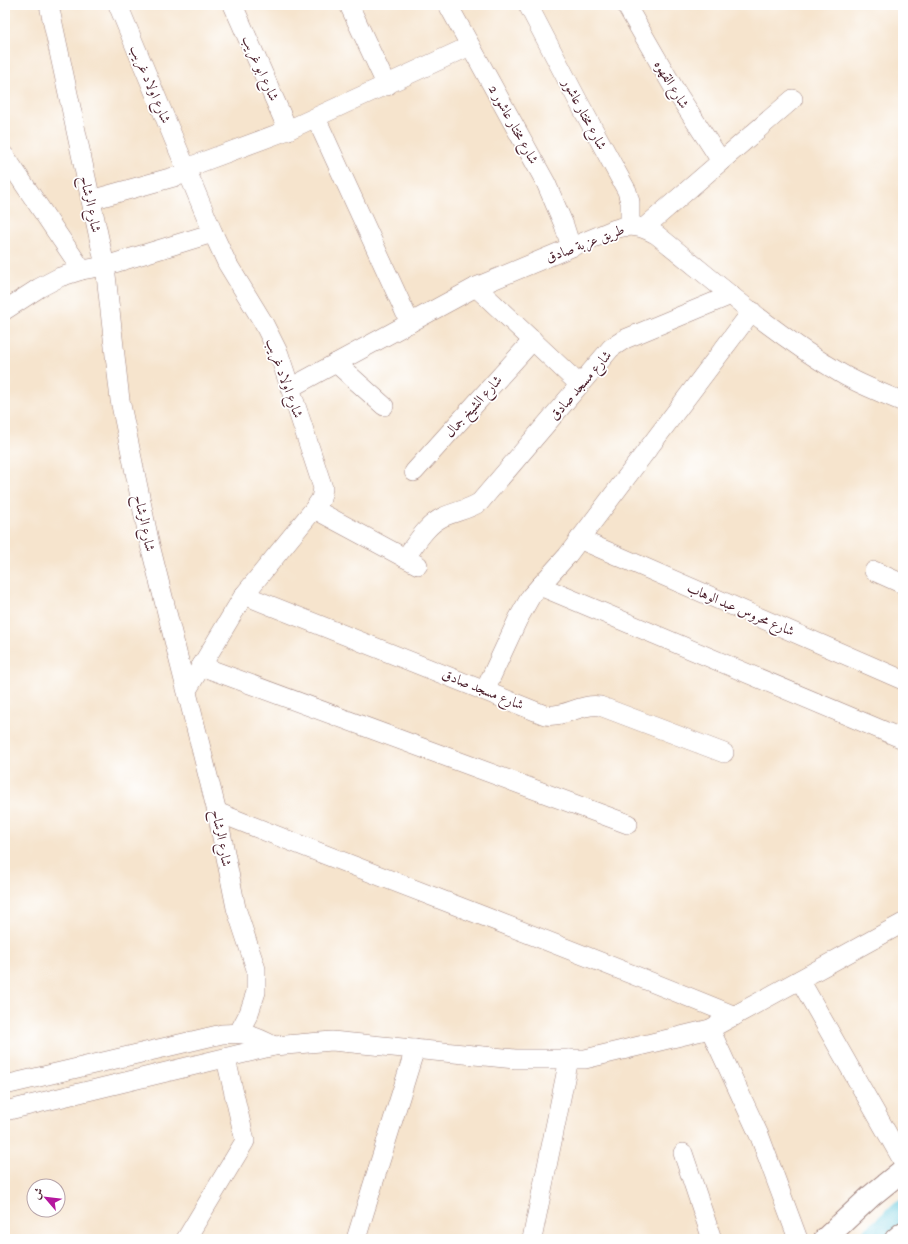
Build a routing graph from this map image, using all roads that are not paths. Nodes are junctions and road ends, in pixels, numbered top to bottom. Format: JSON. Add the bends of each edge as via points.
{"nodes":[{"id":1,"x":49,"y":5,"type":"edge"},
{"id":2,"x":118,"y":5,"type":"edge"},
{"id":3,"x":233,"y":5,"type":"edge"},
{"id":4,"x":349,"y":5,"type":"edge"},
{"id":5,"x":448,"y":5,"type":"edge"},
{"id":6,"x":528,"y":5,"type":"edge"},
{"id":7,"x":626,"y":5,"type":"edge"},
{"id":8,"x":470,"y":46,"type":"junction"},
{"id":9,"x":387,"y":86,"type":"junction"},
{"id":10,"x":792,"y":99,"type":"dead end"},
{"id":11,"x":316,"y":118,"type":"junction"},
{"id":12,"x":288,"y":130,"type":"junction"},
{"id":13,"x":5,"y":156,"type":"edge"},
{"id":14,"x":721,"y":161,"type":"junction"},
{"id":15,"x":187,"y":170,"type":"junction"},
{"id":16,"x":91,"y":200,"type":"junction"},
{"id":17,"x":637,"y":226,"type":"junction"},
{"id":18,"x":213,"y":233,"type":"junction"},
{"id":19,"x":571,"y":247,"type":"junction"},
{"id":20,"x":105,"y":266,"type":"junction"},
{"id":21,"x":82,"y":270,"type":"junction"},
{"id":22,"x":476,"y":287,"type":"junction"},
{"id":23,"x":731,"y":295,"type":"junction"},
{"id":24,"x":5,"y":310,"type":"edge"},
{"id":25,"x":752,"y":312,"type":"junction"},
{"id":26,"x":410,"y":322,"type":"junction"},
{"id":27,"x":532,"y":340,"type":"junction"},
{"id":28,"x":336,"y":363,"type":"junction"},
{"id":29,"x":579,"y":384,"type":"junction"},
{"id":30,"x":290,"y":388,"type":"junction"},
{"id":31,"x":903,"y":402,"type":"edge"},
{"id":32,"x":384,"y":406,"type":"dead end"},
{"id":33,"x":414,"y":472,"type":"dead end"},
{"id":34,"x":314,"y":509,"type":"junction"},
{"id":35,"x":579,"y":539,"type":"junction"},
{"id":36,"x":874,"y":570,"type":"dead end"},
{"id":37,"x":903,"y":584,"type":"edge"},
{"id":38,"x":540,"y":586,"type":"junction"},
{"id":39,"x":244,"y":595,"type":"junction"},
{"id":40,"x":201,"y":666,"type":"junction"},
{"id":41,"x":903,"y":680,"type":"edge"},
{"id":42,"x":187,"y":690,"type":"junction"},
{"id":43,"x":485,"y":690,"type":"junction"},
{"id":44,"x":903,"y":739,"type":"edge"},
{"id":45,"x":724,"y":753,"type":"dead end"},
{"id":46,"x":217,"y":812,"type":"junction"},
{"id":47,"x":628,"y":824,"type":"dead end"},
{"id":48,"x":903,"y":923,"type":"edge"},
{"id":49,"x":800,"y":980,"type":"junction"},
{"id":50,"x":735,"y":1016,"type":"junction"},
{"id":51,"x":710,"y":1029,"type":"junction"},
{"id":52,"x":239,"y":1032,"type":"junction"},
{"id":53,"x":274,"y":1046,"type":"junction"},
{"id":54,"x":415,"y":1049,"type":"junction"},
{"id":55,"x":226,"y":1059,"type":"junction"},
{"id":56,"x":569,"y":1059,"type":"junction"},
{"id":57,"x":5,"y":1085,"type":"edge"},
{"id":58,"x":5,"y":1111,"type":"edge"},
{"id":59,"x":683,"y":1153,"type":"dead end"},
{"id":60,"x":903,"y":1161,"type":"edge"},
{"id":61,"x":903,"y":1170,"type":"edge"},
{"id":62,"x":903,"y":1233,"type":"edge"},
{"id":63,"x":186,"y":1239,"type":"edge"},
{"id":64,"x":356,"y":1239,"type":"edge"},
{"id":65,"x":532,"y":1239,"type":"edge"},
{"id":66,"x":712,"y":1239,"type":"edge"},
{"id":67,"x":798,"y":1239,"type":"edge"},
{"id":68,"x":825,"y":1239,"type":"edge"},
{"id":69,"x":896,"y":1239,"type":"edge"}],
"edges":[{"from":1,"to":16,"type":"street","name":"شارع الرشاح"},
{"from":2,"to":15,"type":"street","name":"شارع اولاد غريب"},
{"from":3,"to":12,"type":"street","name":"شارع ابو غريب"},
{"from":4,"to":9,"type":"street"},
{"from":5,"to":8,"type":"street","name":"شارع مختار عاشور 2"},
{"from":6,"to":17,"type":"street","name":"شارع مختار عاشور","via":[[627,191]]},
{"from":7,"to":14,"type":"street","name":"شارع القهوه","via":[[674,90]]},
{"from":8,"to":9,"type":"street"},
{"from":8,"to":19,"type":"street","name":"شارع مختار عاشور 2","via":[[546,183]]},
{"from":9,"to":11,"type":"street"},
{"from":10,"to":14,"type":"street"},
{"from":11,"to":12,"type":"street"},
{"from":11,"to":26,"type":"street"},
{"from":12,"to":15,"type":"street"},
{"from":13,"to":21,"type":"street"},
{"from":14,"to":17,"type":"street"},
{"from":15,"to":16,"type":"street"},
{"from":15,"to":18,"type":"street","name":"شارع اولاد غريب"},
{"from":16,"to":20,"type":"street","name":"شارع الرشاح"},
{"from":17,"to":19,"type":"street","name":"طريق عزبة صادق","via":[[615,229]]},
{"from":17,"to":23,"type":"street","name":"طريق عزبة صادق","via":[[658,235]]},
{"from":18,"to":20,"type":"street"},
{"from":18,"to":30,"type":"street","name":"شارع اولاد غريب","via":[[279,354]]},
{"from":19,"to":22,"type":"street","name":"طريق عزبة صادق"},
{"from":20,"to":21,"type":"street"},
{"from":20,"to":42,"type":"street","name":"شارع الرشاح","via":[[120,400],[134,473],[167,618]]},
{"from":21,"to":24,"type":"street","via":[[60,277]]},
{"from":22,"to":26,"type":"street","name":"طريق عزبة صادق"},
{"from":22,"to":27,"type":"street"},
{"from":23,"to":25,"type":"street","name":"طريق عزبة صادق"},
{"from":23,"to":29,"type":"street","name":"شارع مسجد صادق","via":[[625,338],[611,348]]},
{"from":25,"to":31,"type":"street","name":"طريق عزبة صادق","via":[[838,372]]},
{"from":25,"to":35,"type":"street"},
{"from":26,"to":28,"type":"street","name":"طريق عزبة صادق"},
{"from":27,"to":29,"type":"street"},
{"from":27,"to":33,"type":"street","name":"شارع الشيخ جمال"},
{"from":28,"to":30,"type":"street","name":"طريق عزبة صادق"},
{"from":28,"to":32,"type":"street"},
{"from":29,"to":34,"type":"street","name":"شارع مسجد صادق","via":[[480,502],[463,511],[442,517],[431,525],[411,562]]},
{"from":30,"to":34,"type":"street","name":"شارع اولاد غريب","via":[[323,488],[321,500]]},
{"from":34,"to":39,"type":"street","name":"شارع اولاد غريب"},
{"from":35,"to":38,"type":"street"},
{"from":35,"to":41,"type":"street","name":"شارع محروس عبد الوهاب"},
{"from":36,"to":37,"type":"street"},
{"from":38,"to":43,"type":"street","via":[[521,613]]},
{"from":38,"to":44,"type":"street"},
{"from":39,"to":40,"type":"street","name":"شارع اولاد غريب"},
{"from":39,"to":43,"type":"street","name":"شارع مسجد صادق"},
{"from":40,"to":42,"type":"street","name":"شارع اولاد غريب"},
{"from":40,"to":47,"type":"street"},
{"from":42,"to":46,"type":"street","name":"شارع الرشاح"},
{"from":43,"to":45,"type":"street","name":"شارع مسجد صادق","via":[[545,715],[563,715],[585,705],[600,706]]},
{"from":46,"to":50,"type":"street"},
{"from":46,"to":52,"type":"street","name":"شارع الرشاح","via":[[236,908],[256,969],[256,992],[250,1013]]},
{"from":48,"to":49,"type":"street"},
{"from":49,"to":50,"type":"street"},
{"from":49,"to":60,"type":"street"},
{"from":50,"to":51,"type":"street"},
{"from":51,"to":56,"type":"street","via":[[585,1060]]},
{"from":51,"to":67,"type":"street","via":[[760,1137]]},
{"from":52,"to":53,"type":"street","via":[[257,1036]]},
{"from":52,"to":57,"type":"street"},
{"from":53,"to":54,"type":"street","via":[[332,1041]]},
{"from":53,"to":55,"type":"street"},
{"from":54,"to":56,"type":"street","via":[[515,1059]]},
{"from":54,"to":64,"type":"street"},
{"from":55,"to":58,"type":"street"},
{"from":55,"to":63,"type":"street","via":[[245,1142]]},
{"from":56,"to":65,"type":"street"},
{"from":59,"to":66,"type":"street"},
{"from":61,"to":68,"type":"street"},
{"from":62,"to":69,"type":"street"}]}
